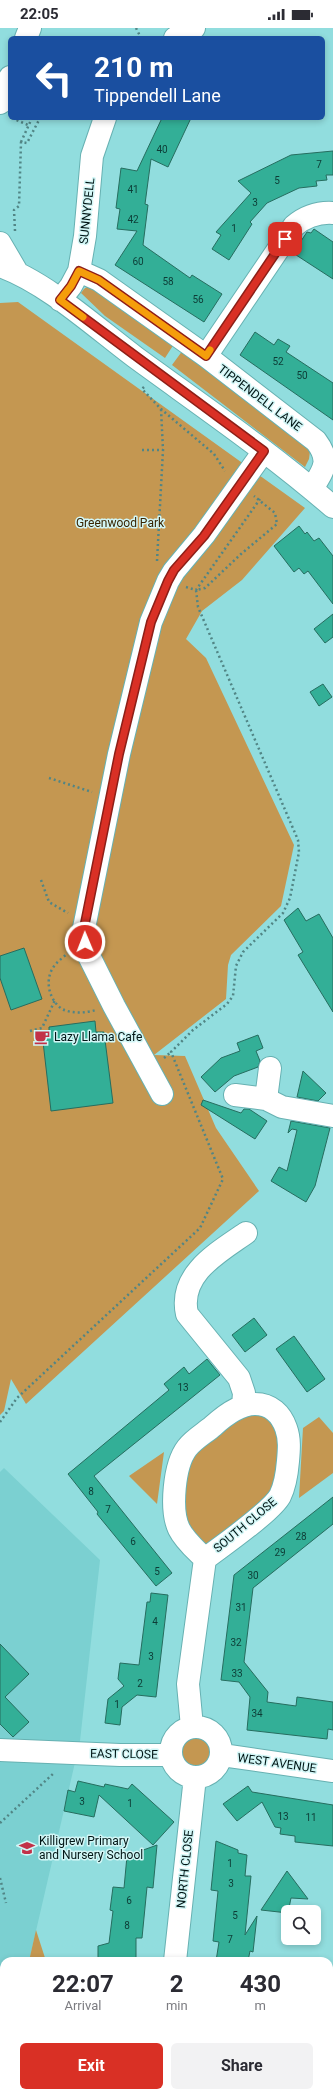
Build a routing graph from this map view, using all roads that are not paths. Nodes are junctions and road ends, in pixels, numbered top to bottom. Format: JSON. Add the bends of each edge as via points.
{"nodes":[{"id":1,"x":194,"y":28,"type":"edge"},
{"id":2,"x":179,"y":36,"type":"edge"},
{"id":3,"x":8,"y":83,"type":"edge"},
{"id":4,"x":0,"y":103,"type":"edge"},
{"id":5,"x":104,"y":120,"type":"edge"},
{"id":6,"x":333,"y":213,"type":"edge"},
{"id":7,"x":8,"y":239,"type":"edge"},
{"id":8,"x":8,"y":269,"type":"edge"},
{"id":9,"x":79,"y":271,"type":"junction"},
{"id":10,"x":60,"y":300,"type":"junction"},
{"id":11,"x":206,"y":356,"type":"junction"},
{"id":12,"x":264,"y":451,"type":"junction"},
{"id":13,"x":312,"y":489,"type":"junction"},
{"id":14,"x":333,"y":507,"type":"edge"},
{"id":15,"x":270,"y":1068,"type":"dead end"},
{"id":16,"x":162,"y":1094,"type":"dead end"},
{"id":17,"x":235,"y":1095,"type":"dead end"},
{"id":18,"x":266,"y":1099,"type":"junction"},
{"id":19,"x":333,"y":1116,"type":"edge"},
{"id":20,"x":246,"y":1233,"type":"dead end"},
{"id":21,"x":243,"y":1406,"type":"junction"},
{"id":22,"x":205,"y":1559,"type":"junction"},
{"id":23,"x":192,"y":1727,"type":"junction"},
{"id":24,"x":0,"y":1750,"type":"edge"},
{"id":25,"x":171,"y":1755,"type":"junction"},
{"id":26,"x":222,"y":1755,"type":"junction"},
{"id":27,"x":333,"y":1771,"type":"edge"},
{"id":28,"x":195,"y":1777,"type":"junction"},
{"id":29,"x":175,"y":1957,"type":"edge"}],
"edges":[{"from":1,"to":2,"type":"main road"},
{"from":3,"to":4,"type":"main road"},
{"from":5,"to":9,"type":"main road","name":"SUNNYDELL","via":[[92,156],[85,236]]},
{"from":6,"to":11,"type":"main road","via":[[312,215],[294,226]]},
{"from":7,"to":8,"type":"main road"},
{"from":8,"to":10,"type":"main road"},
{"from":9,"to":10,"type":"main road","name":"SUNNYDELL"},
{"from":9,"to":11,"type":"main road","name":"TIPPENDELL LANE","via":[[99,280]]},
{"from":10,"to":12,"type":"main road"},
{"from":11,"to":13,"type":"main road","name":"TIPPENDELL LANE","via":[[316,441],[326,457]]},
{"from":12,"to":13,"type":"main road"},
{"from":12,"to":16,"type":"main road","via":[[204,536],[174,570],[151,622],[119,754],[83,933],[114,1006]]},
{"from":13,"to":14,"type":"main road"},
{"from":15,"to":18,"type":"main road"},
{"from":17,"to":18,"type":"main road"},
{"from":18,"to":19,"type":"main road","via":[[282,1107]]},
{"from":20,"to":21,"type":"main road","via":[[205,1262],[198,1270],[185,1306],[186,1314],[239,1378],[244,1393]]},
{"from":21,"to":22,"type":"main road","name":"SOUTH CLOSE","via":[[225,1416],[188,1447],[178,1468],[174,1514],[186,1540]]},
{"from":21,"to":22,"type":"main road","name":"SOUTH CLOSE","via":[[265,1406],[276,1411],[282,1418],[289,1444],[284,1487],[270,1508]]},
{"from":22,"to":23,"type":"main road","name":"SOUTH CLOSE","via":[[188,1684]]},
{"from":23,"to":25,"type":"main road","via":[[178,1734]]},
{"from":23,"to":26,"type":"main road","via":[[208,1729],[214,1733],[222,1747]]},
{"from":24,"to":25,"type":"main road","name":"EAST CLOSE"},
{"from":25,"to":28,"type":"main road","via":[[177,1768]]},
{"from":26,"to":27,"type":"main road","name":"WEST AVENUE"},
{"from":26,"to":28,"type":"main road","via":[[220,1762],[210,1774]]},
{"from":28,"to":29,"type":"main road","name":"NORTH CLOSE"}]}
